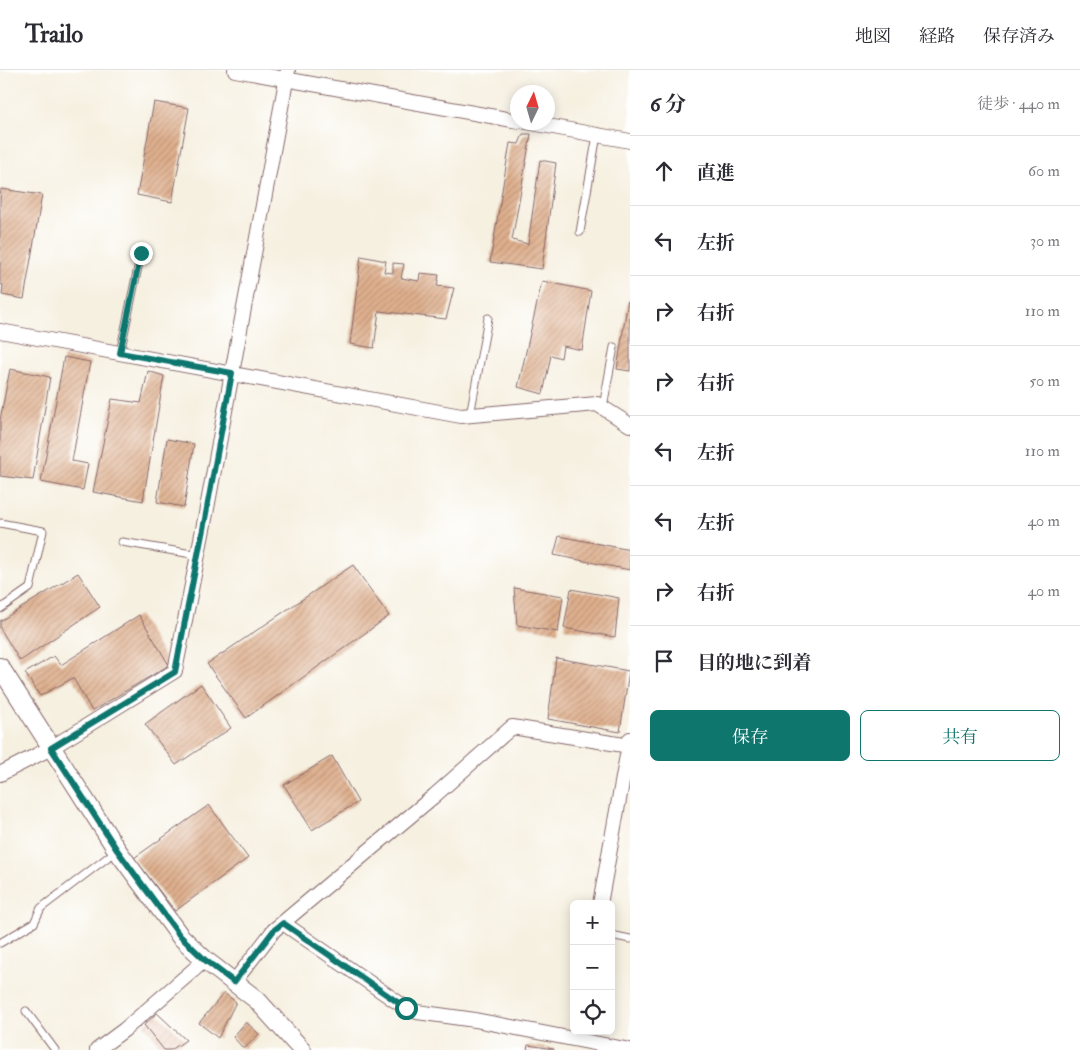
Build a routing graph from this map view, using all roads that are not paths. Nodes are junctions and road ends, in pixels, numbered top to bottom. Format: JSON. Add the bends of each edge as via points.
{"nodes":[{"id":1,"x":235,"y":70,"type":"edge"},
{"id":2,"x":287,"y":75,"type":"edge"},
{"id":3,"x":510,"y":119,"type":"edge"},
{"id":4,"x":555,"y":127,"type":"edge"},
{"id":5,"x":597,"y":135,"type":"junction"},
{"id":6,"x":630,"y":141,"type":"edge"},
{"id":7,"x":580,"y":232,"type":"dead end"},
{"id":8,"x":141,"y":253,"type":"dead end"},
{"id":9,"x":488,"y":318,"type":"dead end"},
{"id":10,"x":0,"y":331,"type":"edge"},
{"id":11,"x":614,"y":348,"type":"dead end"},
{"id":12,"x":120,"y":353,"type":"junction"},
{"id":13,"x":232,"y":373,"type":"junction"},
{"id":14,"x":603,"y":407,"type":"junction"},
{"id":15,"x":470,"y":415,"type":"junction"},
{"id":16,"x":630,"y":425,"type":"edge"},
{"id":17,"x":0,"y":523,"type":"edge"},
{"id":18,"x":122,"y":542,"type":"dead end"},
{"id":19,"x":198,"y":555,"type":"junction"},
{"id":20,"x":0,"y":609,"type":"edge"},
{"id":21,"x":0,"y":667,"type":"edge"},
{"id":22,"x":630,"y":744,"type":"edge"},
{"id":23,"x":51,"y":748,"type":"junction"},
{"id":24,"x":0,"y":774,"type":"edge"},
{"id":25,"x":117,"y":850,"type":"junction"},
{"id":26,"x":601,"y":900,"type":"edge"},
{"id":27,"x":283,"y":923,"type":"junction"},
{"id":28,"x":615,"y":936,"type":"edge"},
{"id":29,"x":630,"y":939,"type":"edge"},
{"id":30,"x":0,"y":943,"type":"edge"},
{"id":31,"x":205,"y":960,"type":"junction"},
{"id":32,"x":234,"y":982,"type":"junction"},
{"id":33,"x":26,"y":1011,"type":"dead end"},
{"id":34,"x":576,"y":1040,"type":"edge"},
{"id":35,"x":55,"y":1050,"type":"edge"},
{"id":36,"x":97,"y":1050,"type":"edge"},
{"id":37,"x":302,"y":1050,"type":"edge"},
{"id":38,"x":630,"y":1050,"type":"edge"}],
"edges":[{"from":1,"to":2,"type":"street"},
{"from":2,"to":3,"type":"street"},
{"from":2,"to":13,"type":"street"},
{"from":4,"to":5,"type":"street"},
{"from":5,"to":6,"type":"street"},
{"from":5,"to":7,"type":"lane"},
{"from":8,"to":12,"type":"lane"},
{"from":9,"to":15,"type":"lane"},
{"from":10,"to":12,"type":"street"},
{"from":11,"to":14,"type":"lane"},
{"from":12,"to":13,"type":"street"},
{"from":13,"to":15,"type":"street","via":[[461,416]]},
{"from":13,"to":19,"type":"street"},
{"from":14,"to":15,"type":"street","via":[[597,404]]},
{"from":14,"to":16,"type":"street"},
{"from":17,"to":20,"type":"lane","via":[[43,531],[30,588]]},
{"from":18,"to":19,"type":"lane"},
{"from":19,"to":23,"type":"street","via":[[175,672]]},
{"from":21,"to":23,"type":"street"},
{"from":22,"to":26,"type":"street"},
{"from":22,"to":27,"type":"street","via":[[512,727]]},
{"from":23,"to":24,"type":"street"},
{"from":23,"to":25,"type":"street"},
{"from":25,"to":30,"type":"lane","via":[[42,908],[34,923]]},
{"from":25,"to":31,"type":"street","via":[[180,936]]},
{"from":27,"to":32,"type":"street"},
{"from":27,"to":34,"type":"street","via":[[406,1008]]},
{"from":28,"to":29,"type":"lane"},
{"from":31,"to":32,"type":"street"},
{"from":31,"to":36,"type":"street"},
{"from":32,"to":37,"type":"street","via":[[257,1000]]},
{"from":33,"to":35,"type":"lane"},
{"from":34,"to":38,"type":"street"}]}
